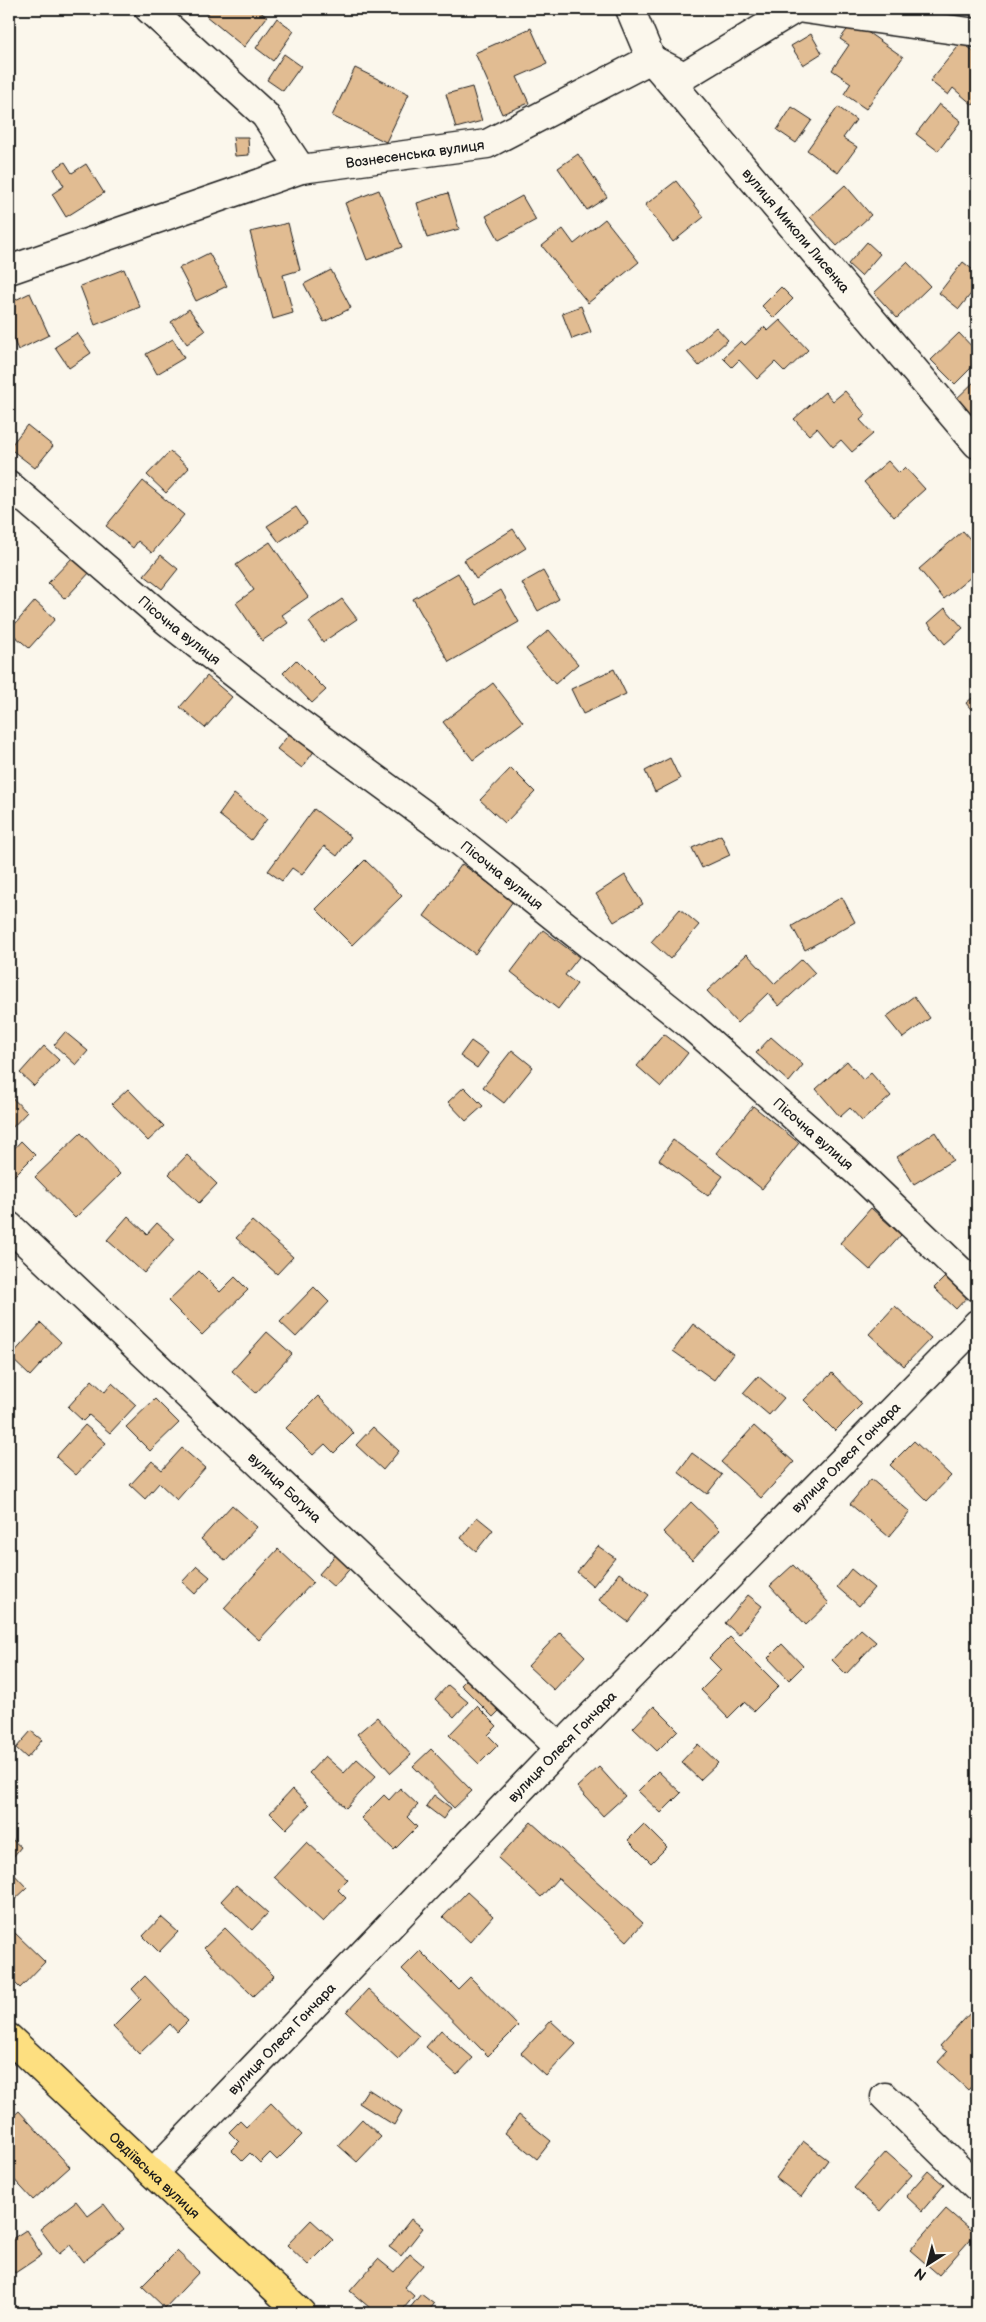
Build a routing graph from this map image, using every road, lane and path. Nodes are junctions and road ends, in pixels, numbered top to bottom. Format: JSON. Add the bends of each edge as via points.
{"nodes":[{"id":1,"x":149,"y":9,"type":"edge"},
{"id":2,"x":630,"y":9,"type":"edge"},
{"id":3,"x":795,"y":9,"type":"edge"},
{"id":4,"x":804,"y":9,"type":"edge"},
{"id":5,"x":977,"y":33,"type":"edge"},
{"id":6,"x":651,"y":59,"type":"junction"},
{"id":7,"x":301,"y":169,"type":"junction"},
{"id":8,"x":9,"y":270,"type":"edge"},
{"id":9,"x":977,"y":444,"type":"edge"},
{"id":10,"x":9,"y":485,"type":"edge"},
{"id":11,"x":9,"y":1226,"type":"edge"},
{"id":12,"x":977,"y":1287,"type":"edge"},
{"id":13,"x":977,"y":1324,"type":"edge"},
{"id":14,"x":560,"y":1748,"type":"junction"},
{"id":15,"x":9,"y":2038,"type":"edge"},
{"id":16,"x":885,"y":2096,"type":"dead end"},
{"id":17,"x":153,"y":2173,"type":"junction"},
{"id":18,"x":977,"y":2187,"type":"edge"},
{"id":19,"x":301,"y":2313,"type":"edge"}],
"edges":[{"from":1,"to":7,"type":"street","via":[[265,115]]},
{"from":2,"to":6,"type":"street","name":"вулиця Миколи Лисенка"},
{"from":3,"to":6,"type":"street","via":[[684,76]]},
{"from":4,"to":5,"type":"street"},
{"from":6,"to":7,"type":"street","name":"Вознесенська вулиця","via":[[487,144]]},
{"from":6,"to":9,"type":"street","name":"вулиця Миколи Лисенка"},
{"from":7,"to":8,"type":"street","name":"Вознесенська вулиця"},
{"from":10,"to":12,"type":"street","name":"Пісочна вулиця","via":[[168,622],[452,835],[690,1025],[856,1171]]},
{"from":11,"to":14,"type":"street","name":"вулиця Богуна"},
{"from":13,"to":14,"type":"street","name":"вулиця Олеся Гончара"},
{"from":14,"to":17,"type":"street","name":"вулиця Олеся Гончара"},
{"from":15,"to":17,"type":"main road","name":"Овдіївська вулиця"},
{"from":16,"to":18,"type":"street"},
{"from":17,"to":19,"type":"main road","name":"Овдіївська вулиця"}]}
